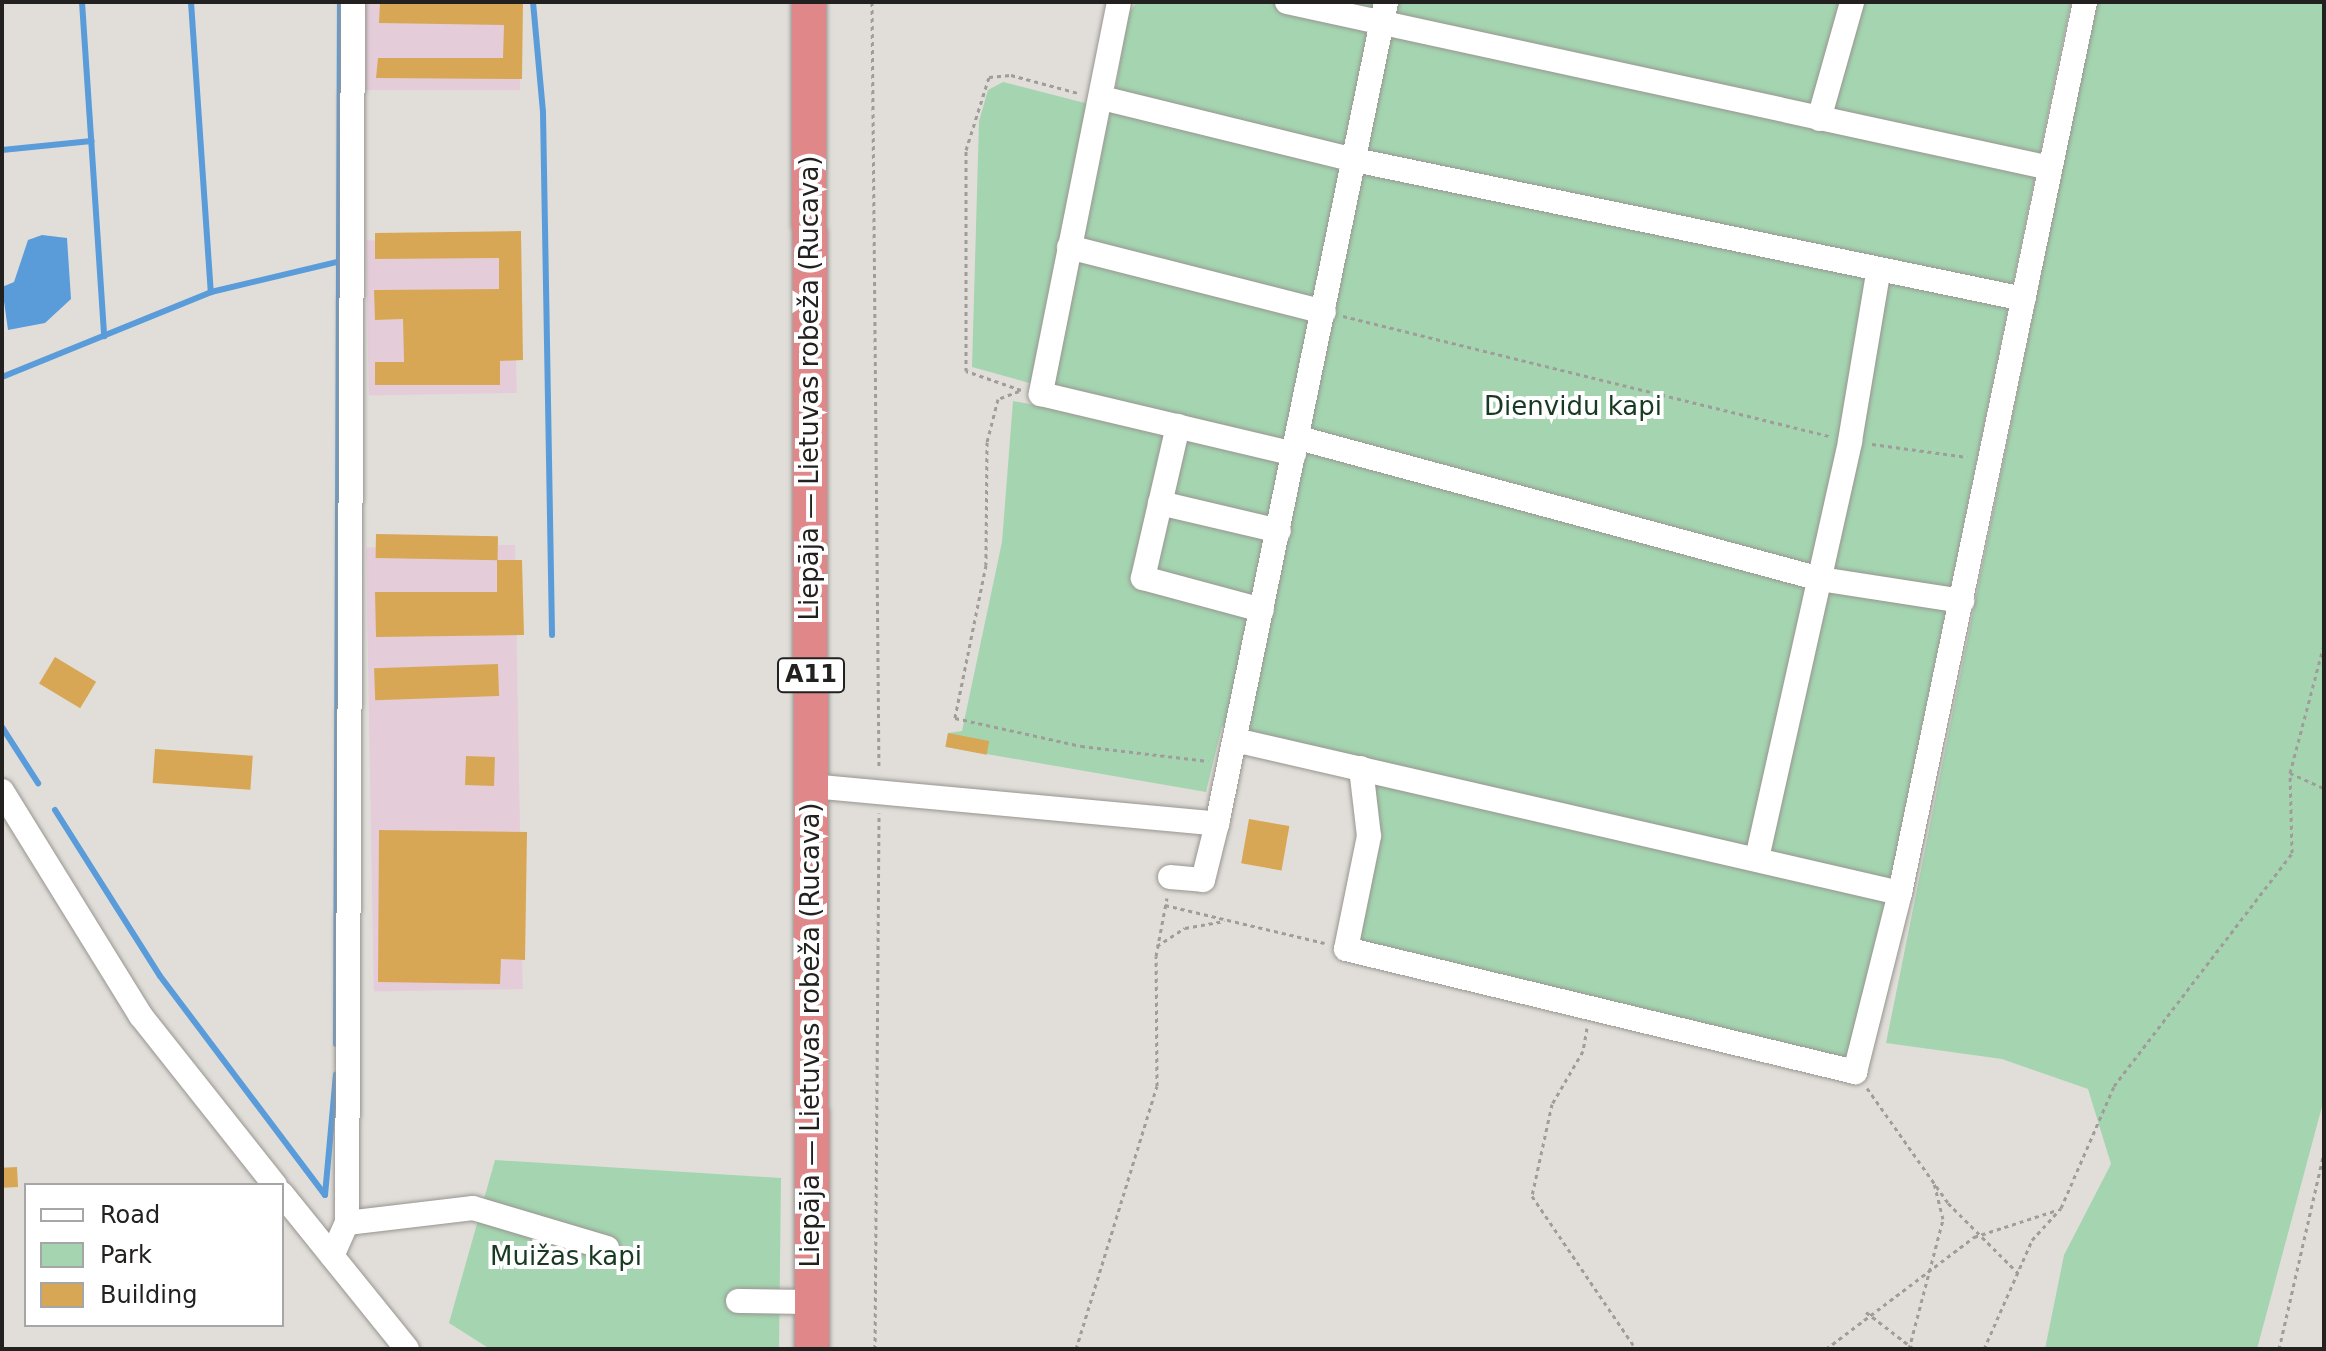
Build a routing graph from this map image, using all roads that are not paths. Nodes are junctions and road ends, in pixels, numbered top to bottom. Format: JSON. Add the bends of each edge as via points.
{"nodes":[{"id":1,"x":353,"y":2,"type":"edge"},
{"id":2,"x":809,"y":2,"type":"edge"},
{"id":3,"x":1119,"y":2,"type":"edge"},
{"id":4,"x":1287,"y":2,"type":"edge"},
{"id":5,"x":1386,"y":2,"type":"edge"},
{"id":6,"x":1852,"y":2,"type":"edge"},
{"id":7,"x":2085,"y":2,"type":"edge"},
{"id":8,"x":1381,"y":26,"type":"junction"},
{"id":9,"x":1102,"y":98,"type":"junction"},
{"id":10,"x":1819,"y":119,"type":"junction"},
{"id":11,"x":1355,"y":160,"type":"junction"},
{"id":12,"x":2050,"y":168,"type":"junction"},
{"id":13,"x":1069,"y":247,"type":"junction"},
{"id":14,"x":1878,"y":274,"type":"junction"},
{"id":15,"x":2024,"y":299,"type":"junction"},
{"id":16,"x":1324,"y":312,"type":"junction"},
{"id":17,"x":1178,"y":426,"type":"junction"},
{"id":18,"x":1297,"y":446,"type":"junction"},
{"id":19,"x":1160,"y":503,"type":"junction"},
{"id":20,"x":1279,"y":531,"type":"junction"},
{"id":21,"x":1820,"y":579,"type":"junction"},
{"id":22,"x":1962,"y":601,"type":"junction"},
{"id":23,"x":1262,"y":610,"type":"junction"},
{"id":24,"x":1232,"y":752,"type":"junction"},
{"id":25,"x":1361,"y":768,"type":"junction"},
{"id":26,"x":811,"y":786,"type":"junction"},
{"id":27,"x":2,"y":791,"type":"edge"},
{"id":28,"x":1217,"y":824,"type":"junction"},
{"id":29,"x":1758,"y":854,"type":"junction"},
{"id":30,"x":1170,"y":877,"type":"road end"},
{"id":31,"x":1900,"y":893,"type":"junction"},
{"id":32,"x":273,"y":1183,"type":"edge"},
{"id":33,"x":284,"y":1196,"type":"edge"},
{"id":34,"x":347,"y":1223,"type":"junction"},
{"id":35,"x":607,"y":1248,"type":"dead end"},
{"id":36,"x":332,"y":1256,"type":"junction"},
{"id":37,"x":738,"y":1301,"type":"dead end"},
{"id":38,"x":812,"y":1302,"type":"junction"},
{"id":39,"x":407,"y":1349,"type":"edge"},
{"id":40,"x":812,"y":1349,"type":"edge"}],
"edges":[{"from":1,"to":34,"type":"street"},
{"from":2,"to":26,"type":"highway","name":"Liepāja — Lietuvas robeža (Rucava)","number":"A11"},
{"from":3,"to":9,"type":"street"},
{"from":4,"to":8,"type":"street"},
{"from":5,"to":8,"type":"street"},
{"from":6,"to":10,"type":"street"},
{"from":7,"to":12,"type":"street"},
{"from":8,"to":10,"type":"street"},
{"from":8,"to":11,"type":"street"},
{"from":9,"to":11,"type":"street"},
{"from":9,"to":13,"type":"street"},
{"from":10,"to":12,"type":"street"},
{"from":11,"to":14,"type":"street"},
{"from":11,"to":16,"type":"street"},
{"from":12,"to":15,"type":"street"},
{"from":13,"to":16,"type":"street"},
{"from":13,"to":17,"type":"street","via":[[1031,392]]},
{"from":14,"to":15,"type":"street"},
{"from":14,"to":21,"type":"street"},
{"from":15,"to":22,"type":"street"},
{"from":16,"to":18,"type":"street"},
{"from":17,"to":18,"type":"street"},
{"from":17,"to":19,"type":"street"},
{"from":18,"to":20,"type":"street"},
{"from":18,"to":21,"type":"street"},
{"from":19,"to":20,"type":"street"},
{"from":19,"to":23,"type":"street","via":[[1143,578]]},
{"from":20,"to":23,"type":"street"},
{"from":21,"to":22,"type":"street"},
{"from":21,"to":29,"type":"street"},
{"from":22,"to":31,"type":"street"},
{"from":23,"to":24,"type":"street"},
{"from":24,"to":25,"type":"street"},
{"from":24,"to":28,"type":"street"},
{"from":25,"to":29,"type":"street"},
{"from":25,"to":31,"type":"street","via":[[1369,836],[1346,949],[1855,1072]]},
{"from":26,"to":28,"type":"street"},
{"from":26,"to":38,"type":"highway","name":"Liepāja — Lietuvas robeža (Rucava)","number":"A11"},
{"from":27,"to":32,"type":"street","via":[[141,1016]]},
{"from":28,"to":30,"type":"street","via":[[1203,880]]},
{"from":29,"to":31,"type":"street"},
{"from":33,"to":36,"type":"street"},
{"from":34,"to":35,"type":"street","via":[[473,1208]]},
{"from":34,"to":36,"type":"street"},
{"from":36,"to":39,"type":"street"},
{"from":37,"to":38,"type":"street"},
{"from":38,"to":40,"type":"highway","name":"Liepāja — Lietuvas robeža (Rucava)","number":"A11"}]}
